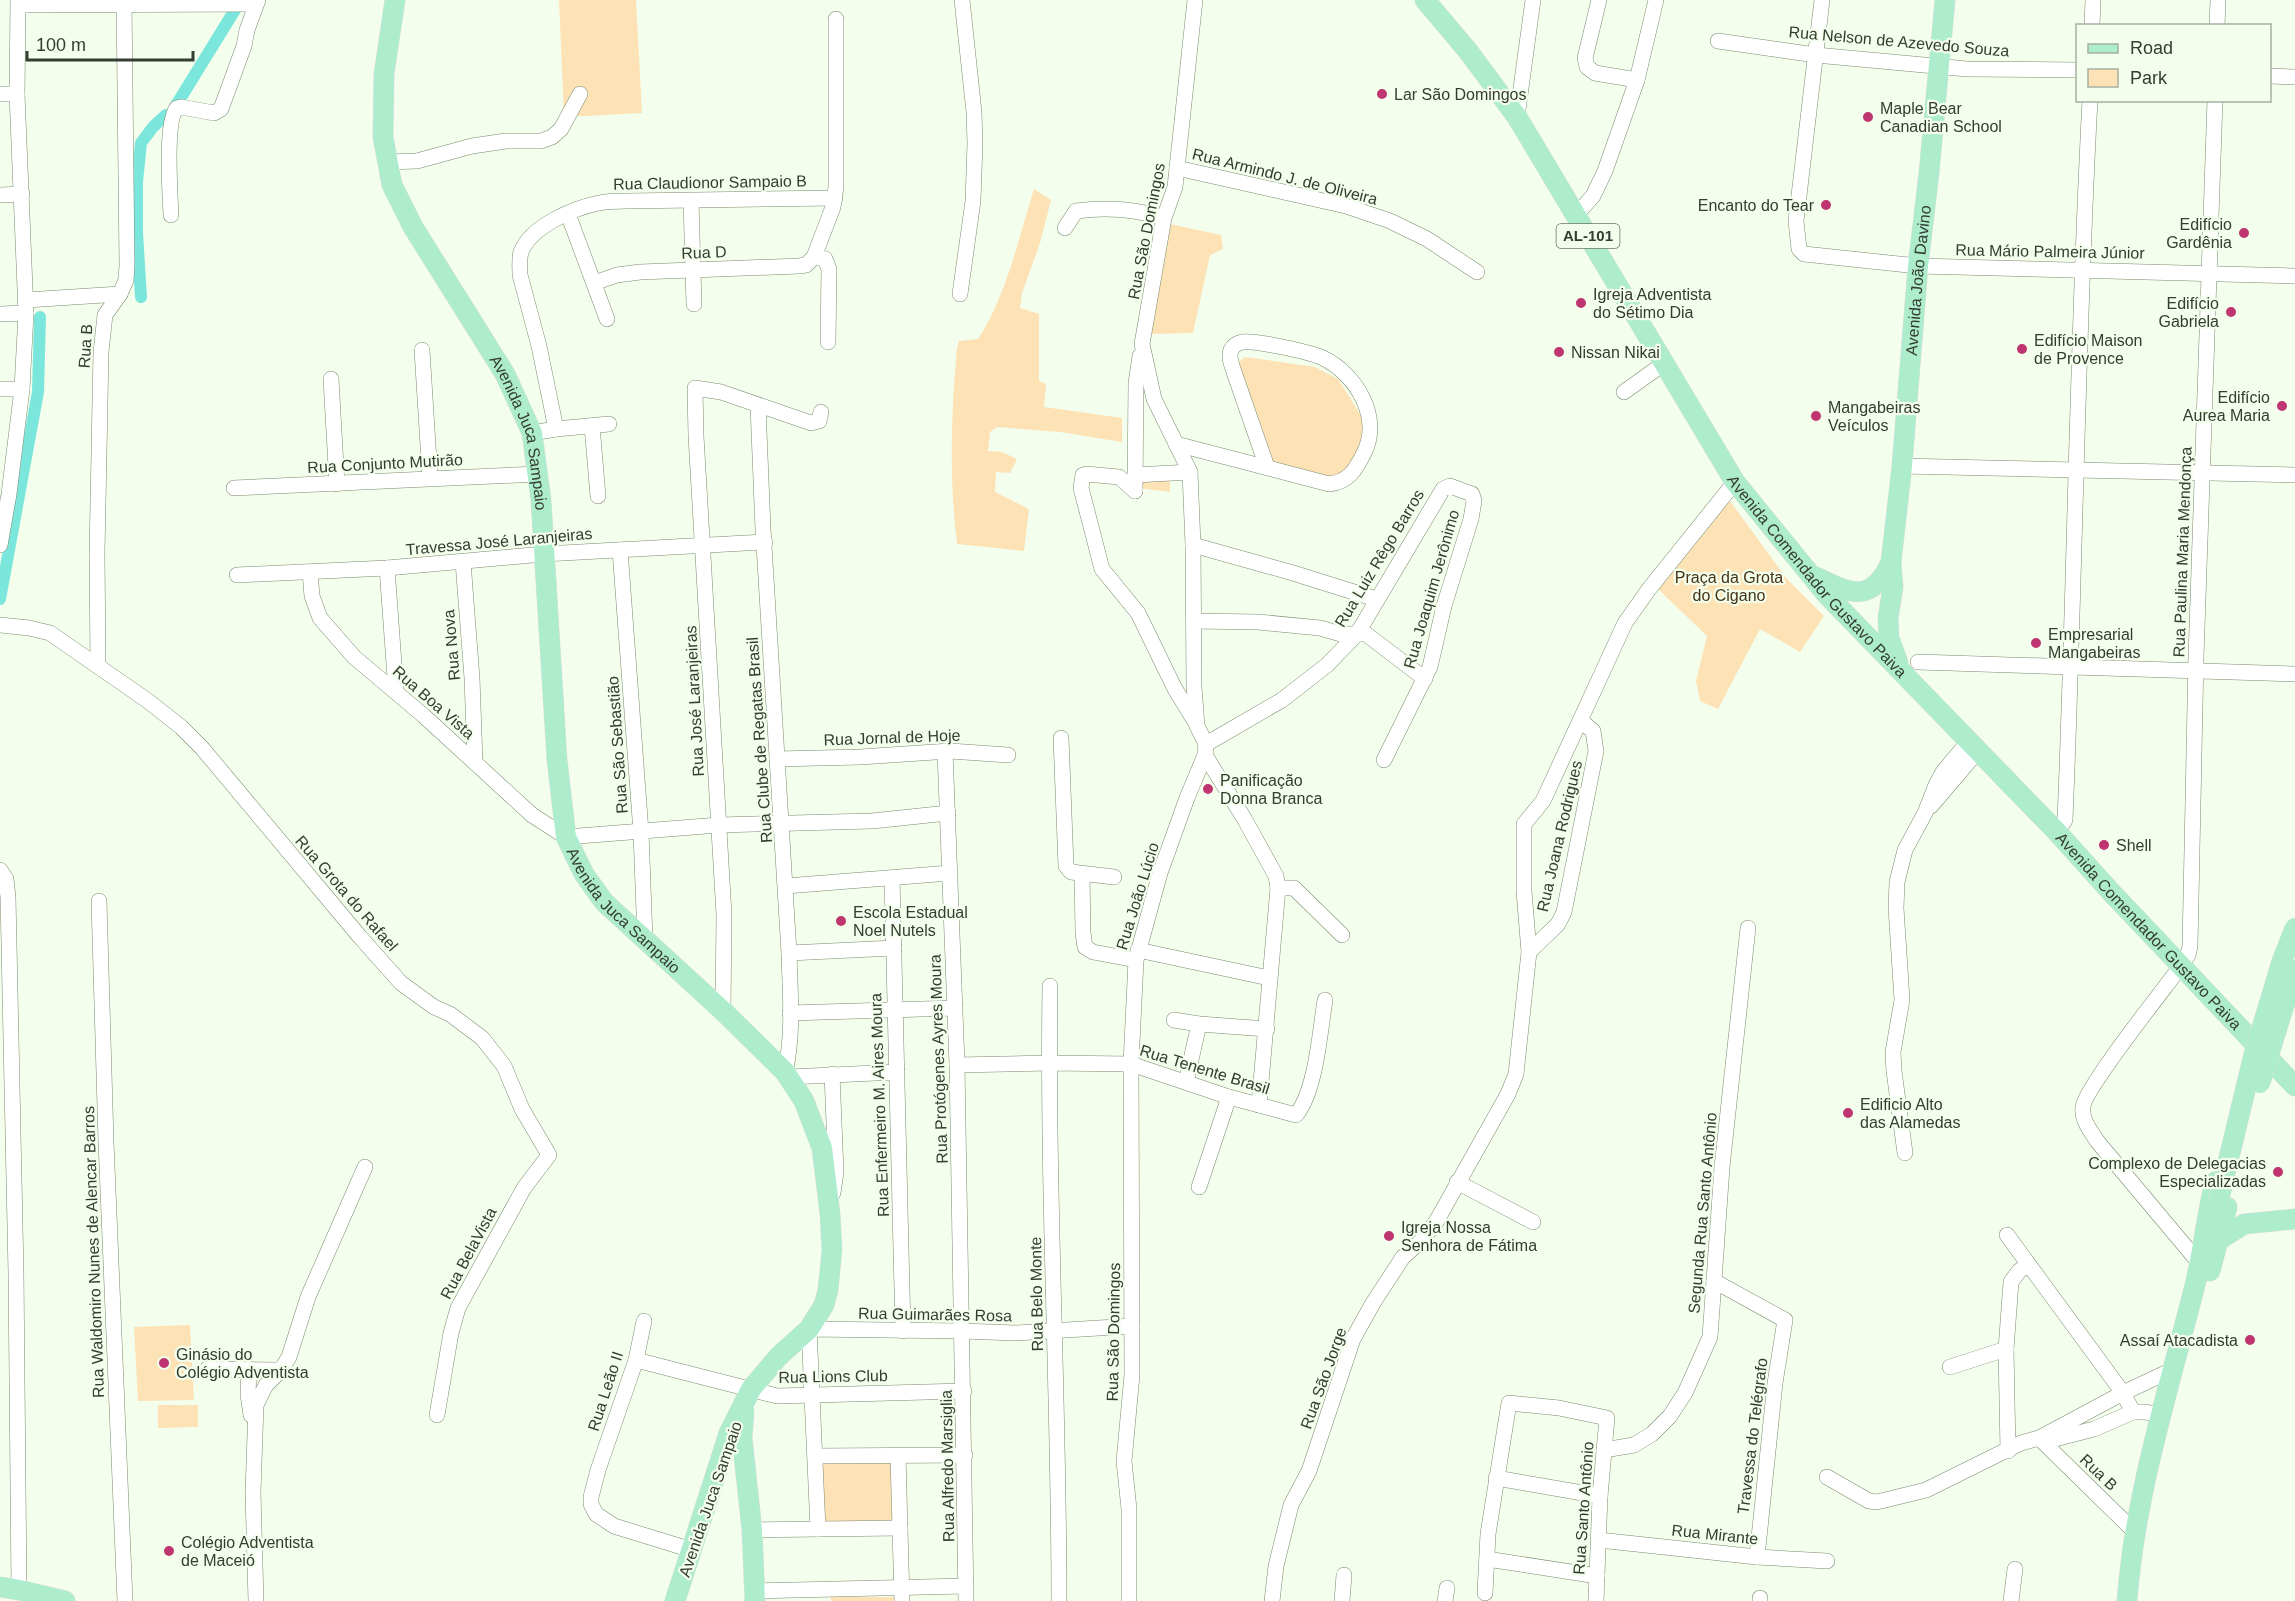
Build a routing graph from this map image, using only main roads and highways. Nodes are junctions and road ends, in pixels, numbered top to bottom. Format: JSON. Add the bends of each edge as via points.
{"nodes":[{"id":1,"x":395,"y":0,"type":"edge"},
{"id":2,"x":1425,"y":0,"type":"edge"},
{"id":3,"x":1946,"y":0,"type":"edge"},
{"id":4,"x":1891,"y":562,"type":"junction"},
{"id":5,"x":1811,"y":574,"type":"junction"},
{"id":6,"x":1909,"y":665,"type":"junction"},
{"id":7,"x":2295,"y":928,"type":"edge"},
{"id":8,"x":2295,"y":970,"type":"edge"},
{"id":9,"x":2250,"y":1040,"type":"junction"},
{"id":10,"x":2295,"y":1086,"type":"edge"},
{"id":11,"x":2222,"y":1205,"type":"junction"},
{"id":12,"x":2295,"y":1219,"type":"edge"},
{"id":13,"x":2218,"y":1240,"type":"junction"},
{"id":14,"x":2200,"y":1264,"type":"junction"},
{"id":15,"x":748,"y":1396,"type":"junction"},
{"id":16,"x":715,"y":1473,"type":"junction"},
{"id":17,"x":746,"y":1477,"type":"junction"},
{"id":18,"x":9,"y":1589,"type":"edge"},
{"id":19,"x":754,"y":1596,"type":"edge"},
{"id":20,"x":64,"y":1601,"type":"edge"},
{"id":21,"x":675,"y":1601,"type":"edge"},
{"id":22,"x":2127,"y":1601,"type":"edge"},
{"id":23,"x":2137,"y":1601,"type":"edge"}],
"edges":[{"from":1,"to":15,"type":"main road","name":"Avenida Juca Sampaio","via":[[384,74],[383,137],[392,185],[401,207],[505,374],[532,432],[566,837],[593,890],[787,1075],[804,1101],[822,1148],[832,1250],[824,1305],[809,1329],[779,1356]]},
{"from":2,"to":5,"type":"main road","name":"Avenida Comendador Gustavo Paiva","number":"AL-101","via":[[1517,117],[1735,482]]},
{"from":3,"to":4,"type":"main road","name":"Avenida João Davino"},
{"from":4,"to":5,"type":"main road","name":"Avenida João Davino","via":[[1882,580],[1865,592],[1845,591]]},
{"from":4,"to":6,"type":"main road","name":"Avenida João Davino","via":[[1889,638]]},
{"from":5,"to":6,"type":"main road","name":"Avenida Comendador Gustavo Paiva","via":[[1827,595]]},
{"from":6,"to":9,"type":"main road","name":"Avenida Comendador Gustavo Paiva","via":[[1973,747]]},
{"from":7,"to":11,"type":"main road","bridge":true,"via":[[2254,1054]]},
{"from":8,"to":11,"type":"main road","bridge":true},
{"from":9,"to":10,"type":"main road","name":"Avenida Comendador Gustavo Paiva"},
{"from":9,"to":14,"type":"main road","via":[[2210,1201]]},
{"from":11,"to":13,"type":"main road"},
{"from":11,"to":14,"type":"main road"},
{"from":12,"to":13,"type":"main road","via":[[2244,1224]]},
{"from":13,"to":23,"type":"main road","via":[[2146,1526]]},
{"from":14,"to":22,"type":"main road","via":[[2134,1531]]},
{"from":15,"to":16,"type":"main road","name":"Avenida Juca Sampaio"},
{"from":15,"to":17,"type":"main road","via":[[742,1438]]},
{"from":16,"to":17,"type":"main road","via":[[731,1469]]},
{"from":16,"to":21,"type":"main road","name":"Avenida Juca Sampaio"},
{"from":17,"to":19,"type":"main road"},
{"from":18,"to":20,"type":"main road"}]}
